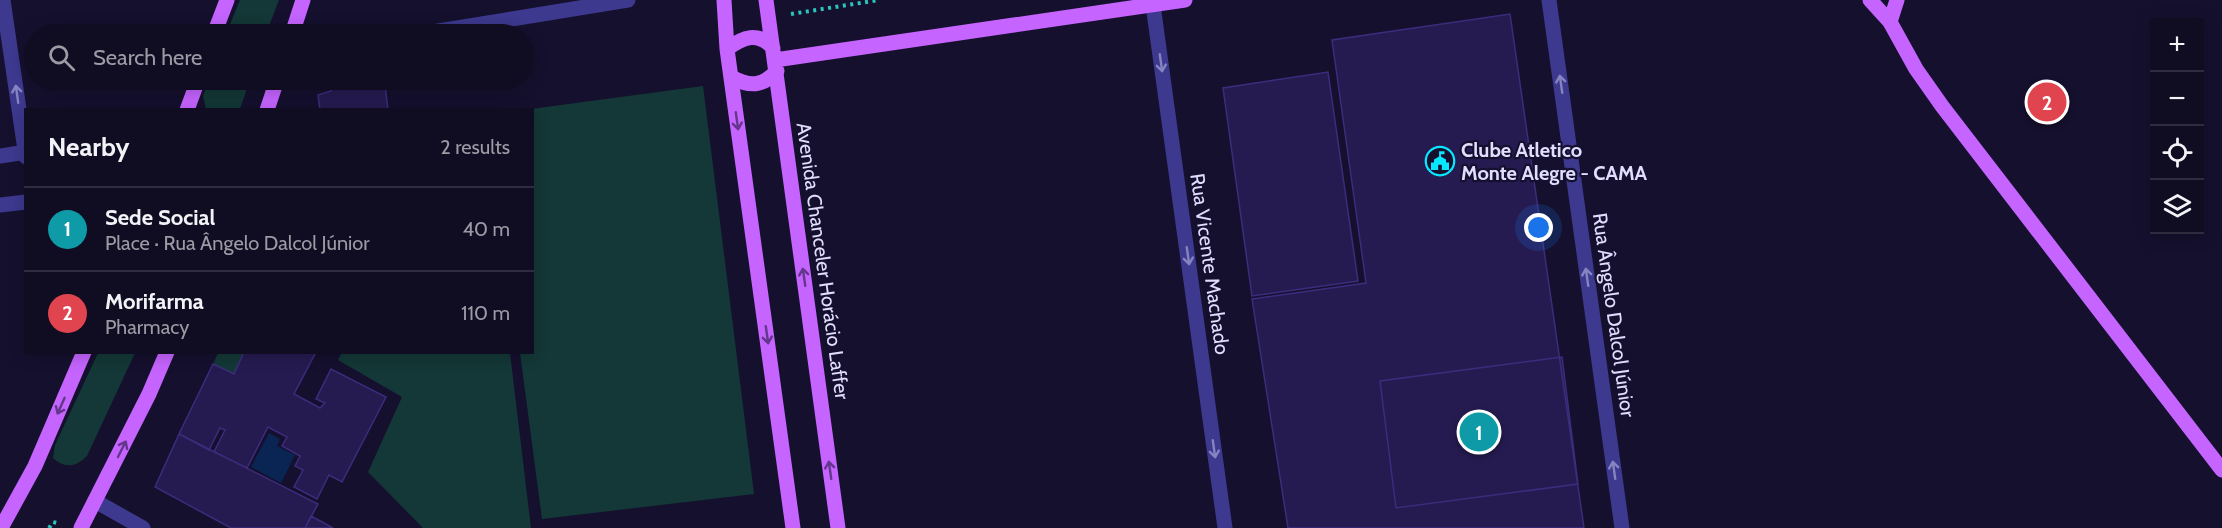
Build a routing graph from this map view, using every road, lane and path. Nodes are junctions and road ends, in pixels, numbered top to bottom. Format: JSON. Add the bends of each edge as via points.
{"nodes":[{"id":1,"x":3,"y":0,"type":"edge"},
{"id":2,"x":227,"y":0,"type":"edge"},
{"id":3,"x":303,"y":0,"type":"edge"},
{"id":4,"x":628,"y":0,"type":"edge"},
{"id":5,"x":724,"y":0,"type":"edge"},
{"id":6,"x":766,"y":0,"type":"edge"},
{"id":7,"x":879,"y":0,"type":"edge"},
{"id":8,"x":1185,"y":0,"type":"edge"},
{"id":9,"x":1549,"y":0,"type":"edge"},
{"id":10,"x":1897,"y":0,"type":"edge"},
{"id":11,"x":1869,"y":1,"type":"edge"},
{"id":12,"x":1153,"y":5,"type":"junction"},
{"id":13,"x":787,"y":15,"type":"dead end"},
{"id":14,"x":1890,"y":22,"type":"junction"},
{"id":15,"x":218,"y":24,"type":"edge"},
{"id":16,"x":295,"y":24,"type":"edge"},
{"id":17,"x":481,"y":24,"type":"edge"},
{"id":18,"x":727,"y":49,"type":"junction"},
{"id":19,"x":775,"y":60,"type":"junction"},
{"id":20,"x":731,"y":77,"type":"junction"},
{"id":21,"x":194,"y":90,"type":"edge"},
{"id":22,"x":274,"y":90,"type":"edge"},
{"id":23,"x":188,"y":108,"type":"edge"},
{"id":24,"x":268,"y":108,"type":"edge"},
{"id":25,"x":24,"y":145,"type":"edge"},
{"id":26,"x":24,"y":152,"type":"edge"},
{"id":27,"x":0,"y":156,"type":"edge"},
{"id":28,"x":24,"y":202,"type":"edge"},
{"id":29,"x":0,"y":205,"type":"edge"},
{"id":30,"x":83,"y":354,"type":"edge"},
{"id":31,"x":166,"y":354,"type":"edge"},
{"id":32,"x":2222,"y":471,"type":"edge"},
{"id":33,"x":95,"y":501,"type":"junction"},
{"id":34,"x":1,"y":528,"type":"edge"},
{"id":35,"x":81,"y":528,"type":"edge"},
{"id":36,"x":143,"y":528,"type":"edge"},
{"id":37,"x":793,"y":528,"type":"edge"},
{"id":38,"x":838,"y":528,"type":"edge"},
{"id":39,"x":1225,"y":528,"type":"edge"},
{"id":40,"x":1622,"y":528,"type":"edge"}],
"edges":[{"from":25,"to":1,"type":"street","one_way":true},
{"from":2,"to":15,"type":"main road"},
{"from":3,"to":16,"type":"main road"},
{"from":4,"to":17,"type":"street"},
{"from":5,"to":18,"type":"main road"},
{"from":6,"to":19,"type":"main road","name":"Avenida Chanceler Horácio Laffer"},
{"from":7,"to":13,"type":"path"},
{"from":8,"to":12,"type":"main road"},
{"from":40,"to":9,"type":"street","name":"Rua Ângelo Dalcol Júnior","one_way":true},
{"from":10,"to":14,"type":"main road"},
{"from":11,"to":14,"type":"main road"},
{"from":12,"to":19,"type":"main road"},
{"from":12,"to":39,"type":"street","name":"Rua Vicente Machado","one_way":true},
{"from":14,"to":32,"type":"main road","via":[[1942,106]]},
{"from":18,"to":19,"type":"main road","via":[[742,39],[758,37],[765,39]]},
{"from":18,"to":20,"type":"main road"},
{"from":19,"to":20,"type":"main road","via":[[761,84],[747,85]]},
{"from":38,"to":19,"type":"main road","name":"Avenida Chanceler Horácio Laffer","one_way":true},
{"from":20,"to":37,"type":"main road","one_way":true},
{"from":21,"to":23,"type":"main road"},
{"from":22,"to":24,"type":"main road"},
{"from":26,"to":27,"type":"street"},
{"from":28,"to":29,"type":"street"},
{"from":30,"to":34,"type":"main road","one_way":true,"via":[[35,466]]},
{"from":33,"to":31,"type":"main road","one_way":true},
{"from":33,"to":35,"type":"main road"},
{"from":33,"to":36,"type":"street"}]}
